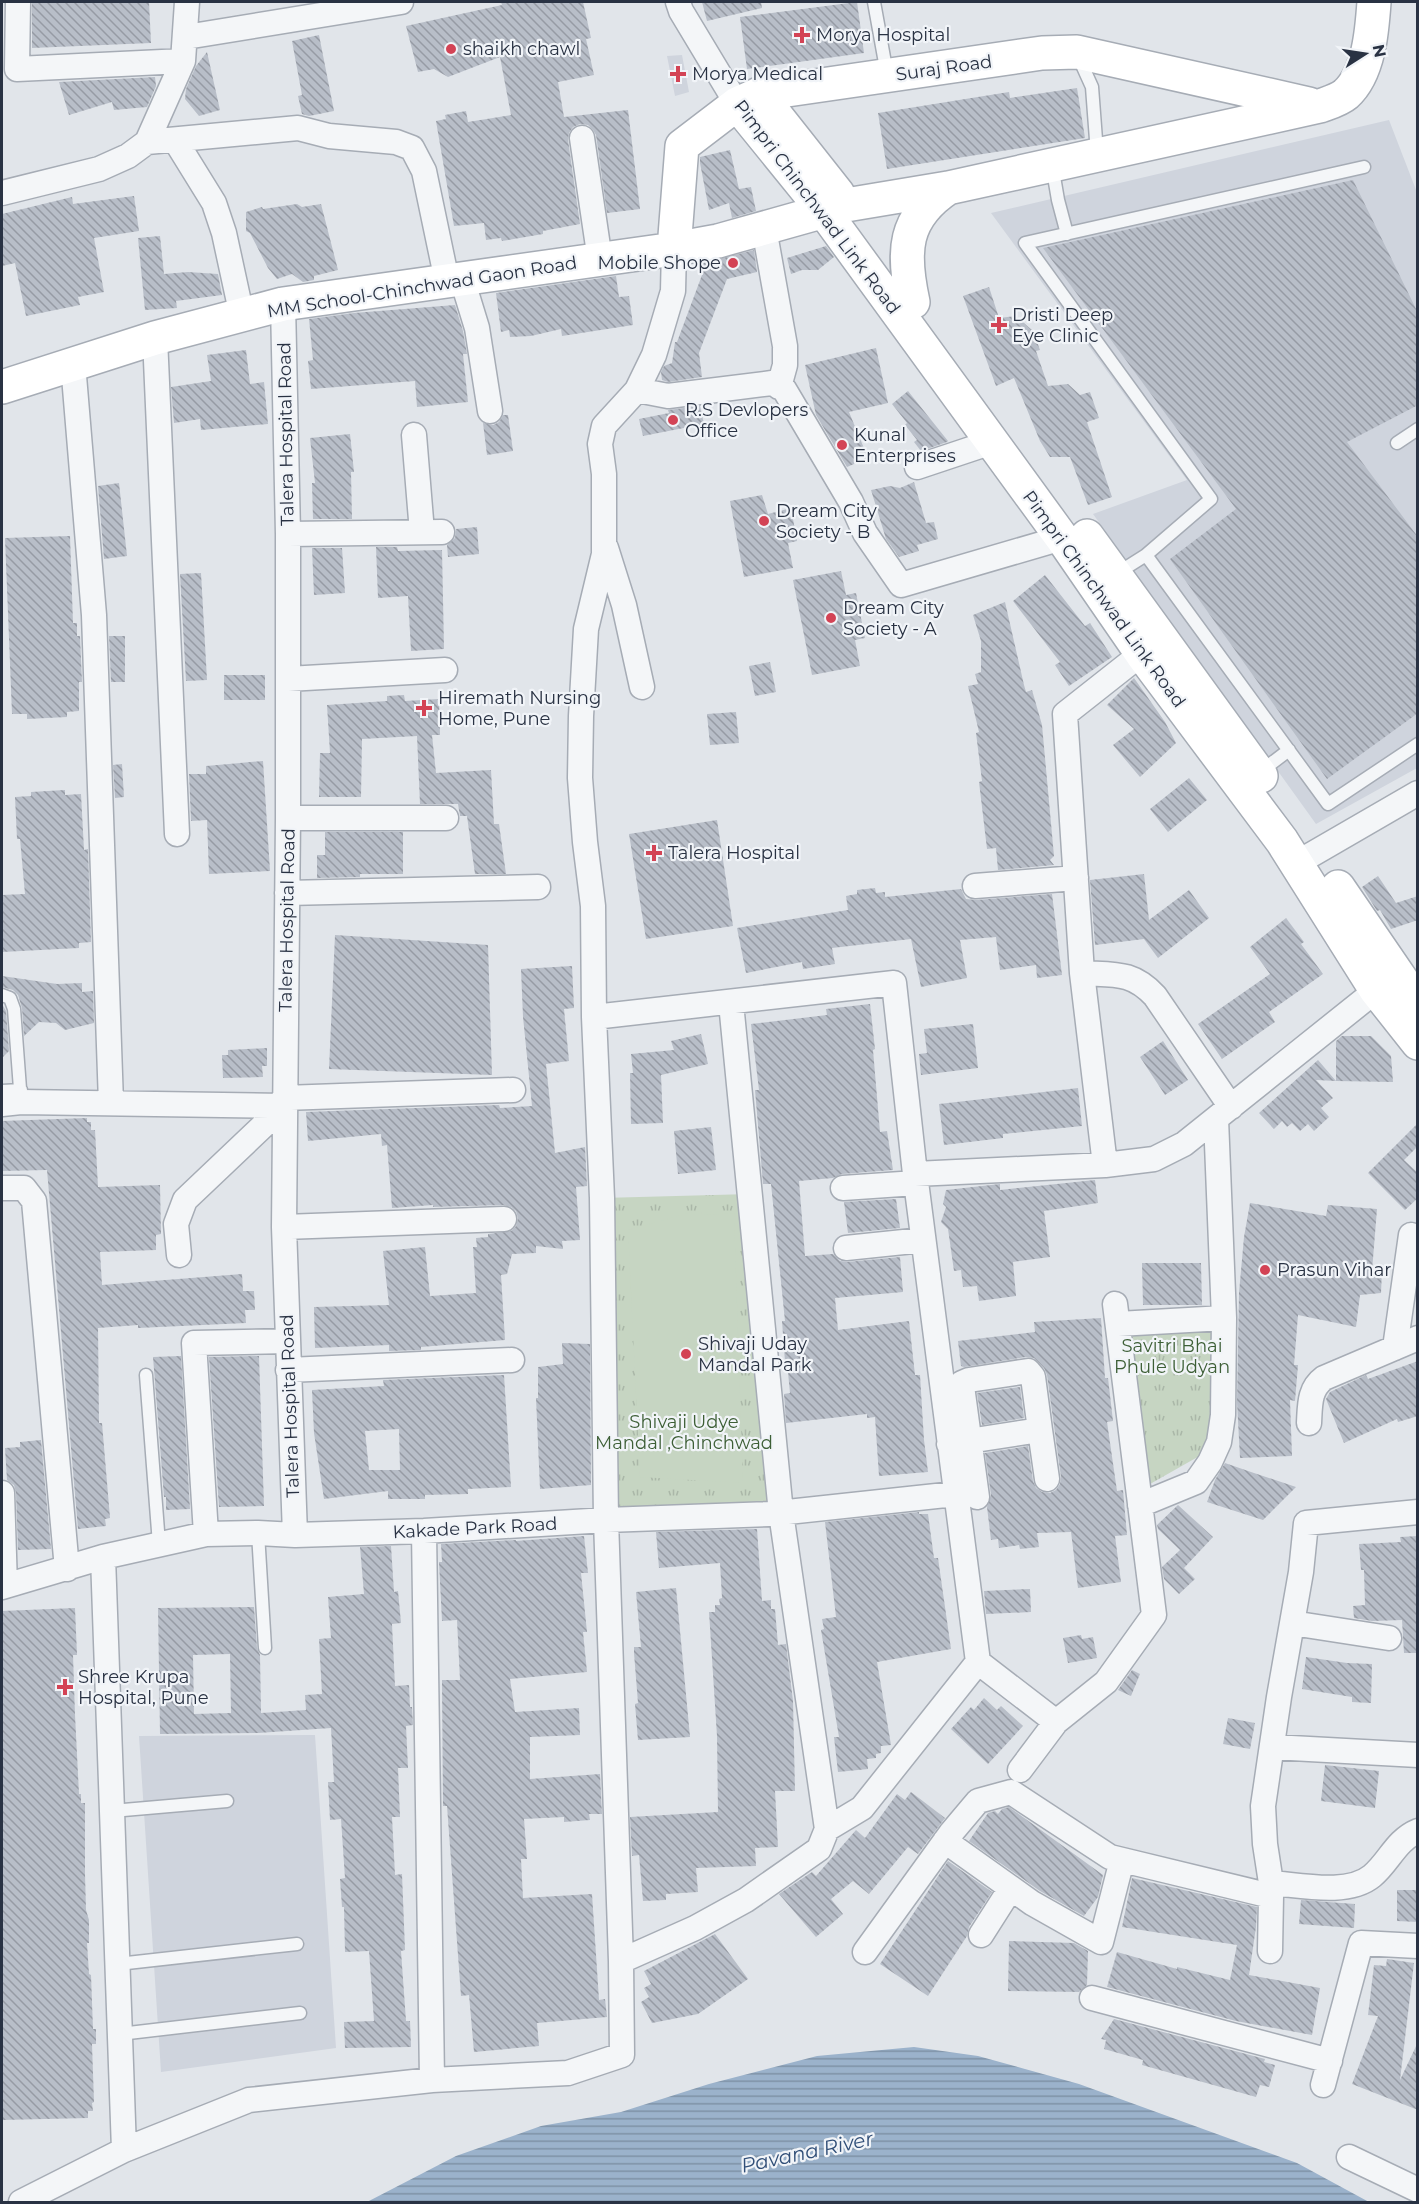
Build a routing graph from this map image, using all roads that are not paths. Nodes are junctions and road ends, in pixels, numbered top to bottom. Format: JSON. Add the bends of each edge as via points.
{"nodes":[{"id":1,"x":18,"y":2,"type":"edge"},
{"id":2,"x":187,"y":2,"type":"edge"},
{"id":3,"x":678,"y":2,"type":"edge"},
{"id":4,"x":874,"y":2,"type":"edge"},
{"id":5,"x":1374,"y":2,"type":"edge"},
{"id":6,"x":388,"y":3,"type":"edge"},
{"id":7,"x":186,"y":37,"type":"junction"},
{"id":8,"x":1077,"y":52,"type":"junction"},
{"id":9,"x":183,"y":61,"type":"junction"},
{"id":10,"x":887,"y":76,"type":"junction"},
{"id":11,"x":748,"y":99,"type":"junction"},
{"id":12,"x":1320,"y":106,"type":"junction"},
{"id":13,"x":582,"y":138,"type":"dead end"},
{"id":14,"x":175,"y":140,"type":"junction"},
{"id":15,"x":147,"y":142,"type":"junction"},
{"id":16,"x":1098,"y":155,"type":"junction"},
{"id":17,"x":1052,"y":165,"type":"junction"},
{"id":18,"x":1364,"y":167,"type":"dead end"},
{"id":19,"x":948,"y":188,"type":"junction"},
{"id":20,"x":2,"y":193,"type":"edge"},
{"id":21,"x":835,"y":207,"type":"junction"},
{"id":22,"x":764,"y":228,"type":"junction"},
{"id":23,"x":1067,"y":234,"type":"junction"},
{"id":24,"x":674,"y":249,"type":"junction"},
{"id":25,"x":600,"y":260,"type":"junction"},
{"id":26,"x":454,"y":280,"type":"junction"},
{"id":27,"x":283,"y":304,"type":"junction"},
{"id":28,"x":906,"y":308,"type":"junction"},
{"id":29,"x":242,"y":316,"type":"junction"},
{"id":30,"x":155,"y":338,"type":"junction"},
{"id":31,"x":73,"y":364,"type":"junction"},
{"id":32,"x":2,"y":387,"type":"edge"},
{"id":33,"x":779,"y":387,"type":"junction"},
{"id":34,"x":637,"y":390,"type":"junction"},
{"id":35,"x":489,"y":411,"type":"dead end"},
{"id":36,"x":1418,"y":429,"type":"edge"},
{"id":37,"x":414,"y":435,"type":"dead end"},
{"id":38,"x":992,"y":442,"type":"junction"},
{"id":39,"x":1397,"y":443,"type":"dead end"},
{"id":40,"x":917,"y":467,"type":"dead end"},
{"id":41,"x":288,"y":534,"type":"junction"},
{"id":42,"x":1062,"y":538,"type":"junction"},
{"id":43,"x":604,"y":543,"type":"junction"},
{"id":44,"x":1146,"y":555,"type":"junction"},
{"id":45,"x":1115,"y":574,"type":"junction"},
{"id":46,"x":1151,"y":646,"type":"junction"},
{"id":47,"x":445,"y":670,"type":"dead end"},
{"id":48,"x":288,"y":679,"type":"junction"},
{"id":49,"x":642,"y":687,"type":"dead end"},
{"id":50,"x":1418,"y":744,"type":"edge"},
{"id":51,"x":1289,"y":750,"type":"junction"},
{"id":52,"x":1259,"y":773,"type":"junction"},
{"id":53,"x":1418,"y":793,"type":"edge"},
{"id":54,"x":288,"y":818,"type":"junction"},
{"id":55,"x":446,"y":818,"type":"dead end"},
{"id":56,"x":177,"y":834,"type":"dead end"},
{"id":57,"x":1306,"y":857,"type":"junction"},
{"id":58,"x":1076,"y":878,"type":"junction"},
{"id":59,"x":975,"y":886,"type":"dead end"},
{"id":60,"x":538,"y":887,"type":"dead end"},
{"id":61,"x":287,"y":893,"type":"junction"},
{"id":62,"x":1082,"y":973,"type":"junction"},
{"id":63,"x":1386,"y":982,"type":"junction"},
{"id":64,"x":2,"y":995,"type":"edge"},
{"id":65,"x":731,"y":1003,"type":"junction"},
{"id":66,"x":1418,"y":1004,"type":"edge"},
{"id":67,"x":594,"y":1017,"type":"junction"},
{"id":68,"x":1418,"y":1043,"type":"edge"},
{"id":69,"x":513,"y":1090,"type":"dead end"},
{"id":70,"x":11,"y":1097,"type":"edge"},
{"id":71,"x":284,"y":1102,"type":"junction"},
{"id":72,"x":111,"y":1103,"type":"junction"},
{"id":73,"x":1223,"y":1113,"type":"junction"},
{"id":74,"x":1105,"y":1165,"type":"junction"},
{"id":75,"x":916,"y":1178,"type":"junction"},
{"id":76,"x":2,"y":1188,"type":"edge"},
{"id":77,"x":843,"y":1188,"type":"dead end"},
{"id":78,"x":504,"y":1219,"type":"dead end"},
{"id":79,"x":284,"y":1227,"type":"junction"},
{"id":80,"x":1411,"y":1235,"type":"dead end"},
{"id":81,"x":923,"y":1240,"type":"junction"},
{"id":82,"x":846,"y":1248,"type":"dead end"},
{"id":83,"x":179,"y":1255,"type":"dead end"},
{"id":84,"x":1224,"y":1318,"type":"junction"},
{"id":85,"x":1418,"y":1338,"type":"edge"},
{"id":86,"x":287,"y":1341,"type":"junction"},
{"id":87,"x":1395,"y":1348,"type":"junction"},
{"id":88,"x":512,"y":1360,"type":"dead end"},
{"id":89,"x":288,"y":1370,"type":"junction"},
{"id":90,"x":146,"y":1375,"type":"dead end"},
{"id":91,"x":1309,"y":1423,"type":"dead end"},
{"id":92,"x":1040,"y":1430,"type":"junction"},
{"id":93,"x":960,"y":1443,"type":"junction"},
{"id":94,"x":1047,"y":1479,"type":"dead end"},
{"id":95,"x":2,"y":1492,"type":"edge"},
{"id":96,"x":966,"y":1495,"type":"junction"},
{"id":97,"x":1140,"y":1505,"type":"junction"},
{"id":98,"x":1418,"y":1512,"type":"edge"},
{"id":99,"x":781,"y":1513,"type":"junction"},
{"id":100,"x":606,"y":1520,"type":"junction"},
{"id":101,"x":424,"y":1531,"type":"junction"},
{"id":102,"x":258,"y":1533,"type":"junction"},
{"id":103,"x":206,"y":1534,"type":"junction"},
{"id":104,"x":295,"y":1535,"type":"junction"},
{"id":105,"x":159,"y":1544,"type":"junction"},
{"id":106,"x":103,"y":1557,"type":"junction"},
{"id":107,"x":67,"y":1569,"type":"junction"},
{"id":108,"x":3,"y":1587,"type":"edge"},
{"id":109,"x":1292,"y":1623,"type":"junction"},
{"id":110,"x":1389,"y":1638,"type":"dead end"},
{"id":111,"x":265,"y":1648,"type":"dead end"},
{"id":112,"x":978,"y":1662,"type":"junction"},
{"id":113,"x":1056,"y":1722,"type":"junction"},
{"id":114,"x":1273,"y":1747,"type":"junction"},
{"id":115,"x":1418,"y":1755,"type":"edge"},
{"id":116,"x":1020,"y":1770,"type":"dead end"},
{"id":117,"x":227,"y":1801,"type":"dead end"},
{"id":118,"x":112,"y":1811,"type":"junction"},
{"id":119,"x":827,"y":1829,"type":"junction"},
{"id":120,"x":1418,"y":1831,"type":"edge"},
{"id":121,"x":945,"y":1841,"type":"junction"},
{"id":122,"x":1122,"y":1860,"type":"junction"},
{"id":123,"x":1011,"y":1888,"type":"junction"},
{"id":124,"x":1271,"y":1889,"type":"junction"},
{"id":125,"x":981,"y":1935,"type":"dead end"},
{"id":126,"x":297,"y":1944,"type":"dead end"},
{"id":127,"x":1418,"y":1946,"type":"edge"},
{"id":128,"x":1270,"y":1951,"type":"dead end"},
{"id":129,"x":865,"y":1952,"type":"dead end"},
{"id":130,"x":621,"y":1960,"type":"junction"},
{"id":131,"x":118,"y":1964,"type":"junction"},
{"id":132,"x":1092,"y":1998,"type":"dead end"},
{"id":133,"x":300,"y":2013,"type":"dead end"},
{"id":134,"x":120,"y":2034,"type":"junction"},
{"id":135,"x":1330,"y":2061,"type":"junction"},
{"id":136,"x":432,"y":2080,"type":"junction"},
{"id":137,"x":1323,"y":2085,"type":"dead end"},
{"id":138,"x":124,"y":2150,"type":"junction"},
{"id":139,"x":1349,"y":2157,"type":"dead end"},
{"id":140,"x":1418,"y":2190,"type":"edge"},
{"id":141,"x":21,"y":2202,"type":"edge"}],
"edges":[{"from":1,"to":9,"type":"street","via":[[17,69]]},
{"from":2,"to":7,"type":"street"},
{"from":3,"to":11,"type":"street","name":"Pimpri Chinchwad Link Road","via":[[714,64]]},
{"from":4,"to":10,"type":"lane"},
{"from":5,"to":12,"type":"main road","name":"MM School-Chinchwad Gaon Road","via":[[1366,57],[1357,80],[1345,96]]},
{"from":6,"to":7,"type":"street"},
{"from":7,"to":9,"type":"street"},
{"from":8,"to":10,"type":"main road","name":"Suraj Road","via":[[1042,53]]},
{"from":8,"to":12,"type":"main road","name":"Suraj Road"},
{"from":8,"to":16,"type":"lane","via":[[1092,87]]},
{"from":9,"to":15,"type":"street"},
{"from":10,"to":11,"type":"main road","name":"Suraj Road"},
{"from":11,"to":21,"type":"main road","name":"Pimpri Chinchwad Link Road"},
{"from":11,"to":24,"type":"main road","name":"Suraj Road","via":[[682,146]]},
{"from":12,"to":16,"type":"main road","name":"MM School-Chinchwad Gaon Road"},
{"from":13,"to":25,"type":"street"},
{"from":14,"to":15,"type":"street"},
{"from":14,"to":26,"type":"street","via":[[298,128],[329,136],[396,142],[412,148],[424,171]]},
{"from":14,"to":29,"type":"street","via":[[214,203]]},
{"from":15,"to":20,"type":"street","via":[[99,169]]},
{"from":16,"to":17,"type":"main road","name":"MM School-Chinchwad Gaon Road"},
{"from":17,"to":19,"type":"main road","name":"MM School-Chinchwad Gaon Road"},
{"from":17,"to":23,"type":"lane"},
{"from":18,"to":23,"type":"lane"},
{"from":19,"to":21,"type":"main road","name":"MM School-Chinchwad Gaon Road"},
{"from":19,"to":28,"type":"main road","via":[[923,208],[912,232]]},
{"from":21,"to":22,"type":"main road","name":"MM School-Chinchwad Gaon Road"},
{"from":21,"to":28,"type":"main road","name":"Pimpri Chinchwad Link Road"},
{"from":22,"to":24,"type":"main road","name":"MM School-Chinchwad Gaon Road"},
{"from":22,"to":33,"type":"street","via":[[785,346]]},
{"from":23,"to":44,"type":"lane","via":[[1024,243],[1211,500]]},
{"from":24,"to":25,"type":"main road","name":"MM School-Chinchwad Gaon Road"},
{"from":24,"to":34,"type":"street","via":[[673,291],[654,355]]},
{"from":25,"to":26,"type":"main road","name":"MM School-Chinchwad Gaon Road"},
{"from":26,"to":27,"type":"main road","name":"MM School-Chinchwad Gaon Road"},
{"from":26,"to":35,"type":"street","via":[[477,328]]},
{"from":27,"to":29,"type":"main road","name":"MM School-Chinchwad Gaon Road"},
{"from":27,"to":41,"type":"street","name":"Talera Hospital Road"},
{"from":28,"to":38,"type":"main road","name":"Pimpri Chinchwad Link Road"},
{"from":28,"to":45,"type":"main road","name":"Pimpri Chinchwad Link Road"},
{"from":29,"to":30,"type":"main road","name":"MM School-Chinchwad Gaon Road"},
{"from":30,"to":31,"type":"main road","name":"MM School-Chinchwad Gaon Road"},
{"from":30,"to":56,"type":"street"},
{"from":31,"to":32,"type":"main road","name":"MM School-Chinchwad Gaon Road"},
{"from":31,"to":72,"type":"street","via":[[94,615]]},
{"from":33,"to":34,"type":"street","via":[[772,383],[668,396]]},
{"from":33,"to":42,"type":"street","via":[[784,389],[865,533],[901,585]]},
{"from":34,"to":43,"type":"street","via":[[604,426],[600,444]]},
{"from":36,"to":39,"type":"lane"},
{"from":37,"to":41,"type":"street","via":[[432,532]]},
{"from":38,"to":40,"type":"street"},
{"from":38,"to":42,"type":"main road","name":"Pimpri Chinchwad Link Road"},
{"from":41,"to":48,"type":"street","name":"Talera Hospital Road"},
{"from":42,"to":46,"type":"main road","name":"Pimpri Chinchwad Link Road"},
{"from":43,"to":49,"type":"street","via":[[624,605]]},
{"from":43,"to":67,"type":"street","via":[[586,629],[580,716],[580,778],[593,906]]},
{"from":44,"to":45,"type":"lane"},
{"from":44,"to":51,"type":"lane"},
{"from":45,"to":46,"type":"main road","name":"Pimpri Chinchwad Link Road"},
{"from":46,"to":52,"type":"main road","name":"Pimpri Chinchwad Link Road"},
{"from":46,"to":57,"type":"main road","name":"Pimpri Chinchwad Link Road"},
{"from":46,"to":58,"type":"street","via":[[1065,714]]},
{"from":47,"to":48,"type":"street"},
{"from":48,"to":54,"type":"street","name":"Talera Hospital Road"},
{"from":50,"to":51,"type":"lane","via":[[1328,804]]},
{"from":51,"to":52,"type":"lane"},
{"from":52,"to":57,"type":"main road","name":"Pimpri Chinchwad Link Road"},
{"from":53,"to":57,"type":"street"},
{"from":54,"to":55,"type":"street"},
{"from":54,"to":61,"type":"street","name":"Talera Hospital Road"},
{"from":57,"to":63,"type":"main road","name":"Pimpri Chinchwad Link Road"},
{"from":58,"to":59,"type":"street"},
{"from":58,"to":62,"type":"street"},
{"from":60,"to":61,"type":"street"},
{"from":61,"to":71,"type":"street","name":"Talera Hospital Road"},
{"from":62,"to":73,"type":"street","via":[[1121,976],[1142,983],[1155,996]]},
{"from":62,"to":74,"type":"street"},
{"from":63,"to":66,"type":"main road","name":"Pimpri Chinchwad Link Road"},
{"from":63,"to":68,"type":"main road","name":"Pimpri Chinchwad Link Road"},
{"from":63,"to":73,"type":"street"},
{"from":64,"to":70,"type":"lane","via":[[10,998],[14,1009]]},
{"from":65,"to":67,"type":"street"},
{"from":65,"to":75,"type":"street","via":[[894,983]]},
{"from":65,"to":99,"type":"street"},
{"from":67,"to":100,"type":"street","via":[[602,1198]]},
{"from":69,"to":71,"type":"street"},
{"from":70,"to":72,"type":"street"},
{"from":71,"to":72,"type":"street"},
{"from":71,"to":79,"type":"street","name":"Talera Hospital Road"},
{"from":71,"to":83,"type":"street","via":[[185,1200],[176,1224]]},
{"from":73,"to":74,"type":"street","via":[[1184,1144],[1154,1159]]},
{"from":73,"to":84,"type":"street"},
{"from":74,"to":75,"type":"street"},
{"from":75,"to":77,"type":"street"},
{"from":75,"to":81,"type":"street"},
{"from":76,"to":107,"type":"street","via":[[24,1188],[34,1201]]},
{"from":78,"to":79,"type":"street"},
{"from":79,"to":86,"type":"street","name":"Talera Hospital Road"},
{"from":80,"to":87,"type":"street"},
{"from":81,"to":82,"type":"street"},
{"from":81,"to":93,"type":"street"},
{"from":84,"to":97,"type":"street","via":[[1219,1442],[1196,1482]]},
{"from":84,"to":97,"type":"street","via":[[1117,1314]]},
{"from":85,"to":87,"type":"street"},
{"from":86,"to":89,"type":"street","name":"Talera Hospital Road"},
{"from":86,"to":103,"type":"street","via":[[194,1343]]},
{"from":87,"to":91,"type":"street","via":[[1317,1383]]},
{"from":88,"to":89,"type":"street"},
{"from":89,"to":104,"type":"street","name":"Talera Hospital Road"},
{"from":90,"to":105,"type":"lane"},
{"from":92,"to":93,"type":"street"},
{"from":92,"to":93,"type":"street","via":[[1033,1377],[1028,1371],[969,1380],[962,1386]]},
{"from":92,"to":94,"type":"street"},
{"from":93,"to":96,"type":"street"},
{"from":95,"to":108,"type":"street"},
{"from":96,"to":99,"type":"street","name":"Kakade Park Road"},
{"from":96,"to":112,"type":"street"},
{"from":97,"to":113,"type":"street","via":[[1154,1615],[1106,1682]]},
{"from":98,"to":109,"type":"street","via":[[1306,1523]]},
{"from":99,"to":100,"type":"street","name":"Kakade Park Road"},
{"from":99,"to":119,"type":"street"},
{"from":100,"to":101,"type":"street","name":"Kakade Park Road"},
{"from":100,"to":130,"type":"street"},
{"from":101,"to":104,"type":"street","name":"Kakade Park Road"},
{"from":101,"to":136,"type":"street"},
{"from":102,"to":103,"type":"street","name":"Kakade Park Road"},
{"from":102,"to":104,"type":"street","name":"Kakade Park Road"},
{"from":102,"to":111,"type":"lane"},
{"from":103,"to":105,"type":"street","name":"Kakade Park Road"},
{"from":105,"to":106,"type":"street","name":"Kakade Park Road"},
{"from":106,"to":107,"type":"street","name":"Kakade Park Road"},
{"from":106,"to":118,"type":"street"},
{"from":107,"to":108,"type":"street","name":"Kakade Park Road"},
{"from":109,"to":110,"type":"street"},
{"from":109,"to":114,"type":"street"},
{"from":112,"to":113,"type":"street"},
{"from":112,"to":119,"type":"street","via":[[862,1808]]},
{"from":113,"to":116,"type":"street"},
{"from":114,"to":115,"type":"street"},
{"from":114,"to":124,"type":"street","via":[[1263,1806]]},
{"from":117,"to":118,"type":"lane"},
{"from":118,"to":131,"type":"street"},
{"from":119,"to":130,"type":"street","via":[[819,1848],[746,1900],[695,1928]]},
{"from":120,"to":124,"type":"street","via":[[1407,1835],[1371,1876],[1356,1884],[1341,1888]]},
{"from":121,"to":122,"type":"street","via":[[978,1801],[1011,1792],[1110,1857]]},
{"from":121,"to":123,"type":"street"},
{"from":121,"to":129,"type":"street"},
{"from":122,"to":123,"type":"street","via":[[1101,1942]]},
{"from":122,"to":124,"type":"street"},
{"from":123,"to":125,"type":"street"},
{"from":124,"to":128,"type":"street"},
{"from":126,"to":131,"type":"lane"},
{"from":127,"to":135,"type":"street","via":[[1361,1943]]},
{"from":130,"to":136,"type":"street","via":[[622,2055],[568,2073]]},
{"from":131,"to":134,"type":"street"},
{"from":132,"to":135,"type":"street"},
{"from":133,"to":134,"type":"lane"},
{"from":134,"to":138,"type":"street"},
{"from":135,"to":137,"type":"street"},
{"from":136,"to":138,"type":"street","via":[[249,2100]]},
{"from":138,"to":141,"type":"street"},
{"from":139,"to":140,"type":"street"}]}
